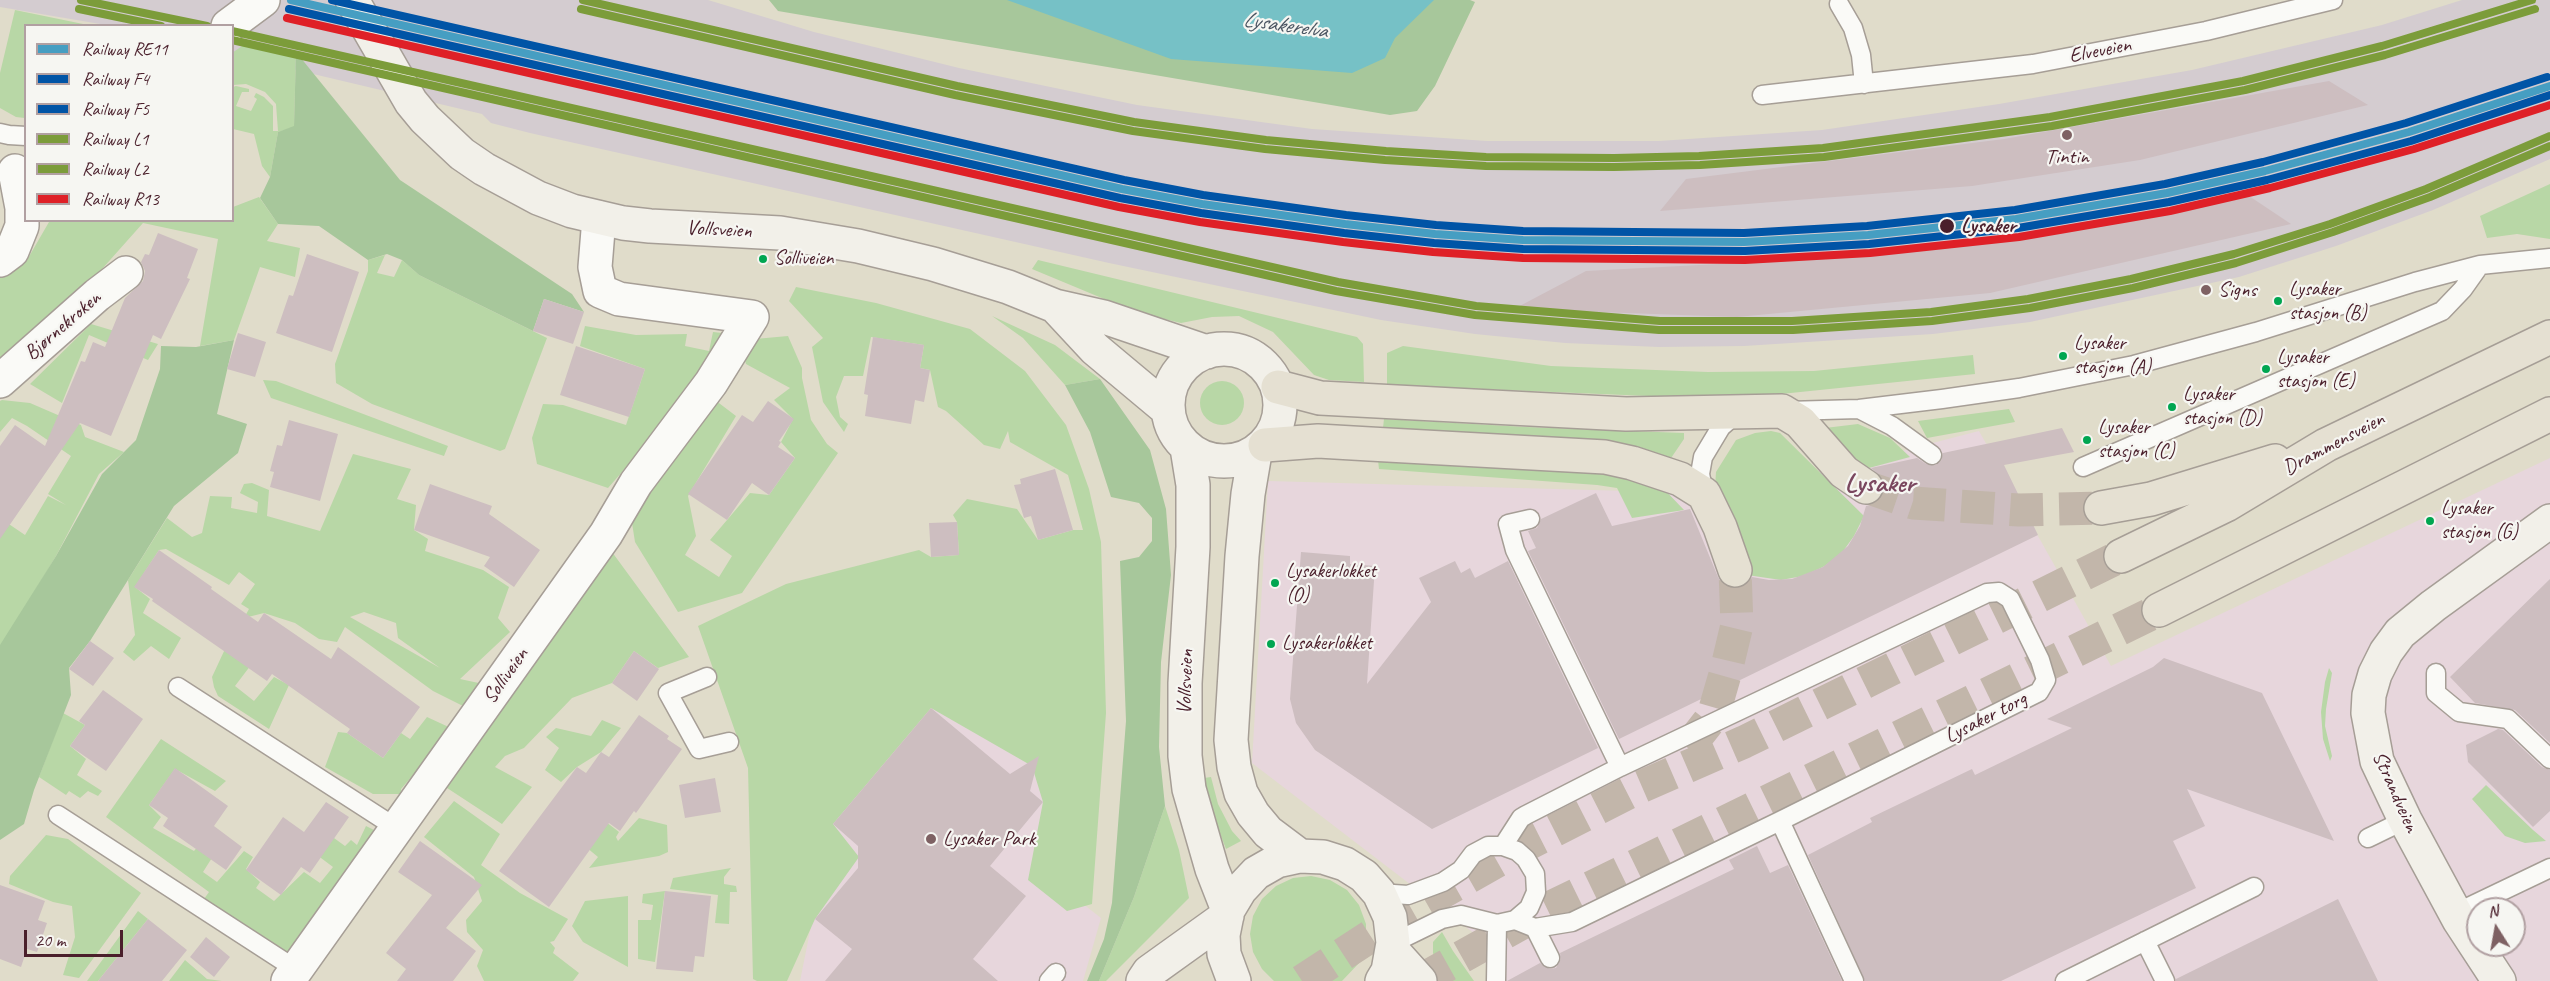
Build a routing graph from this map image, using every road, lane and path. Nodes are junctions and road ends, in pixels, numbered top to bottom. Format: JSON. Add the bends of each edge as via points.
{"nodes":[{"id":1,"x":263,"y":0,"type":"edge"},
{"id":2,"x":352,"y":0,"type":"edge"},
{"id":3,"x":2333,"y":0,"type":"edge"},
{"id":4,"x":1839,"y":4,"type":"dead end"},
{"id":5,"x":231,"y":24,"type":"edge"},
{"id":6,"x":1864,"y":84,"type":"junction"},
{"id":7,"x":1762,"y":95,"type":"dead end"},
{"id":8,"x":0,"y":133,"type":"edge"},
{"id":9,"x":24,"y":135,"type":"edge"},
{"id":10,"x":14,"y":170,"type":"edge"},
{"id":11,"x":599,"y":218,"type":"junction"},
{"id":12,"x":2550,"y":258,"type":"edge"},
{"id":13,"x":0,"y":260,"type":"edge"},
{"id":14,"x":2480,"y":265,"type":"junction"},
{"id":15,"x":126,"y":273,"type":"dead end"},
{"id":16,"x":1055,"y":306,"type":"junction"},
{"id":17,"x":2550,"y":337,"type":"edge"},
{"id":18,"x":1207,"y":352,"type":"junction"},
{"id":19,"x":0,"y":381,"type":"edge"},
{"id":20,"x":1278,"y":387,"type":"junction"},
{"id":21,"x":1859,"y":408,"type":"junction"},
{"id":22,"x":1168,"y":410,"type":"junction"},
{"id":23,"x":1782,"y":411,"type":"junction"},
{"id":24,"x":1737,"y":412,"type":"junction"},
{"id":25,"x":2550,"y":414,"type":"edge"},
{"id":26,"x":2326,"y":445,"type":"junction"},
{"id":27,"x":1187,"y":448,"type":"junction"},
{"id":28,"x":1260,"y":449,"type":"junction"},
{"id":29,"x":1932,"y":455,"type":"dead end"},
{"id":30,"x":2083,"y":467,"type":"dead end"},
{"id":31,"x":1866,"y":487,"type":"tunnel mouth"},
{"id":32,"x":1704,"y":494,"type":"junction"},
{"id":33,"x":2101,"y":508,"type":"tunnel mouth"},
{"id":34,"x":1530,"y":519,"type":"dead end"},
{"id":35,"x":2550,"y":521,"type":"edge"},
{"id":36,"x":2121,"y":556,"type":"tunnel mouth"},
{"id":37,"x":1735,"y":570,"type":"tunnel mouth"},
{"id":38,"x":2159,"y":610,"type":"tunnel mouth"},
{"id":39,"x":2436,"y":673,"type":"dead end"},
{"id":40,"x":708,"y":677,"type":"dead end"},
{"id":41,"x":178,"y":687,"type":"dead end"},
{"id":42,"x":729,"y":742,"type":"dead end"},
{"id":43,"x":2550,"y":759,"type":"edge"},
{"id":44,"x":1620,"y":767,"type":"junction"},
{"id":45,"x":58,"y":815,"type":"dead end"},
{"id":46,"x":2405,"y":820,"type":"junction"},
{"id":47,"x":1780,"y":821,"type":"junction"},
{"id":48,"x":398,"y":829,"type":"junction"},
{"id":49,"x":2368,"y":838,"type":"dead end"},
{"id":50,"x":1503,"y":846,"type":"junction"},
{"id":51,"x":1300,"y":856,"type":"junction"},
{"id":52,"x":2550,"y":868,"type":"edge"},
{"id":53,"x":2254,"y":887,"type":"dead end"},
{"id":54,"x":1379,"y":893,"type":"junction"},
{"id":55,"x":1228,"y":913,"type":"junction"},
{"id":56,"x":2456,"y":913,"type":"junction"},
{"id":57,"x":1515,"y":920,"type":"junction"},
{"id":58,"x":1497,"y":924,"type":"junction"},
{"id":59,"x":1535,"y":928,"type":"junction"},
{"id":60,"x":2145,"y":941,"type":"junction"},
{"id":61,"x":1389,"y":958,"type":"edge"},
{"id":62,"x":1550,"y":958,"type":"dead end"},
{"id":63,"x":292,"y":975,"type":"edge"},
{"id":64,"x":1143,"y":981,"type":"edge"},
{"id":65,"x":1234,"y":981,"type":"edge"},
{"id":66,"x":1420,"y":981,"type":"edge"},
{"id":67,"x":1496,"y":981,"type":"edge"},
{"id":68,"x":1854,"y":981,"type":"edge"},
{"id":69,"x":2065,"y":981,"type":"edge"},
{"id":70,"x":2165,"y":981,"type":"edge"},
{"id":71,"x":2499,"y":981,"type":"edge"}],
"edges":[{"from":1,"to":5,"type":"street"},
{"from":2,"to":11,"type":"main road","name":"Vollsveien","via":[[411,102],[462,154],[538,198]]},
{"from":3,"to":6,"type":"lane","name":"Elveveien","via":[[2206,31],[2033,64]]},
{"from":4,"to":6,"type":"lane","via":[[1853,28]]},
{"from":6,"to":7,"type":"lane","name":"Elveveien"},
{"from":8,"to":9,"type":"lane"},
{"from":10,"to":13,"type":"street","via":[[22,226],[12,251]]},
{"from":11,"to":16,"type":"main road","name":"Vollsveien","via":[[650,226],[818,238],[933,264]]},
{"from":11,"to":48,"type":"street","name":"Solliveien","via":[[595,267],[600,291],[619,299],[752,317],[711,383],[636,483],[606,534]]},
{"from":12,"to":14,"type":"lane"},
{"from":14,"to":21,"type":"lane","via":[[2134,365],[2019,388]]},
{"from":14,"to":30,"type":"lane","via":[[2442,311]]},
{"from":15,"to":19,"type":"street","name":"Bjørnekroken"},
{"from":16,"to":18,"type":"main road","name":"Vollsveien","via":[[1104,317]]},
{"from":16,"to":22,"type":"main road","name":"Vollsveien","via":[[1095,349]]},
{"from":17,"to":26,"type":"highway","name":"Drammensveien"},
{"from":18,"to":20,"type":"main road","via":[[1236,350],[1250,355],[1262,363]]},
{"from":18,"to":22,"type":"main road","via":[[1190,360],[1177,374],[1169,391]]},
{"from":20,"to":24,"type":"highway","via":[[1320,398],[1361,401],[1626,414]]},
{"from":20,"to":28,"type":"main road","via":[[1279,418],[1274,432]]},
{"from":21,"to":23,"type":"lane"},
{"from":21,"to":29,"type":"lane"},
{"from":22,"to":27,"type":"main road","via":[[1177,437]]},
{"from":23,"to":24,"type":"highway"},
{"from":23,"to":31,"type":"highway","via":[[1800,422],[1844,472]]},
{"from":24,"to":32,"type":"lane","via":[[1721,427],[1703,458],[1700,474]]},
{"from":25,"to":38,"type":"highway"},
{"from":26,"to":33,"type":"highway","via":[[2151,499]]},
{"from":26,"to":36,"type":"highway","name":"Drammensveien","via":[[2226,505]]},
{"from":27,"to":28,"type":"main road","via":[[1202,458],[1220,462],[1239,460]]},
{"from":27,"to":55,"type":"main road","name":"Vollsveien","via":[[1193,485],[1193,547],[1185,756],[1189,789]]},
{"from":28,"to":32,"type":"highway","via":[[1318,441],[1605,457],[1658,470]]},
{"from":28,"to":51,"type":"main road","via":[[1248,494],[1230,740],[1241,793],[1253,814],[1268,832]]},
{"from":32,"to":37,"type":"highway"},
{"from":34,"to":44,"type":"lane","via":[[1508,524],[1515,550]]},
{"from":35,"to":46,"type":"main road","name":"Strandveien","via":[[2400,633],[2382,659],[2369,695],[2371,736]]},
{"from":39,"to":43,"type":"lane","via":[[2436,693],[2459,712],[2508,719]]},
{"from":40,"to":42,"type":"lane","via":[[668,693],[699,749]]},
{"from":41,"to":48,"type":"lane"},
{"from":44,"to":47,"type":"lane","name":"Lysaker torg","via":[[1988,594],[1999,592],[2010,599],[2040,660],[2046,680],[2038,692]]},
{"from":44,"to":50,"type":"lane","name":"Lysaker torg","via":[[1521,818]]},
{"from":45,"to":63,"type":"lane"},
{"from":46,"to":49,"type":"lane"},
{"from":46,"to":56,"type":"main road","name":"Strandveien"},
{"from":47,"to":59,"type":"lane","name":"Lysaker torg","via":[[1572,922]]},
{"from":47,"to":68,"type":"lane"},
{"from":48,"to":63,"type":"street","name":"Solliveien"},
{"from":50,"to":54,"type":"lane","via":[[1488,846],[1473,854],[1461,870],[1427,889],[1408,895]]},
{"from":50,"to":57,"type":"lane","via":[[1527,859],[1535,874],[1536,892],[1528,908]]},
{"from":51,"to":54,"type":"main road","via":[[1323,857],[1345,864],[1364,876]]},
{"from":51,"to":55,"type":"main road","via":[[1277,861],[1256,873],[1240,890]]},
{"from":52,"to":56,"type":"lane"},
{"from":53,"to":60,"type":"lane"},
{"from":54,"to":61,"type":"main road","via":[[1390,917]]},
{"from":55,"to":64,"type":"main road","via":[[1149,972]]},
{"from":55,"to":65,"type":"main road","via":[[1224,954]]},
{"from":56,"to":71,"type":"main road","name":"Strandveien"},
{"from":57,"to":58,"type":"lane"},
{"from":57,"to":59,"type":"lane"},
{"from":58,"to":61,"type":"lane","via":[[1461,915],[1442,919]]},
{"from":58,"to":67,"type":"lane"},
{"from":59,"to":62,"type":"lane"},
{"from":60,"to":69,"type":"lane"},
{"from":60,"to":70,"type":"lane"},
{"from":61,"to":66,"type":"main road"}]}
